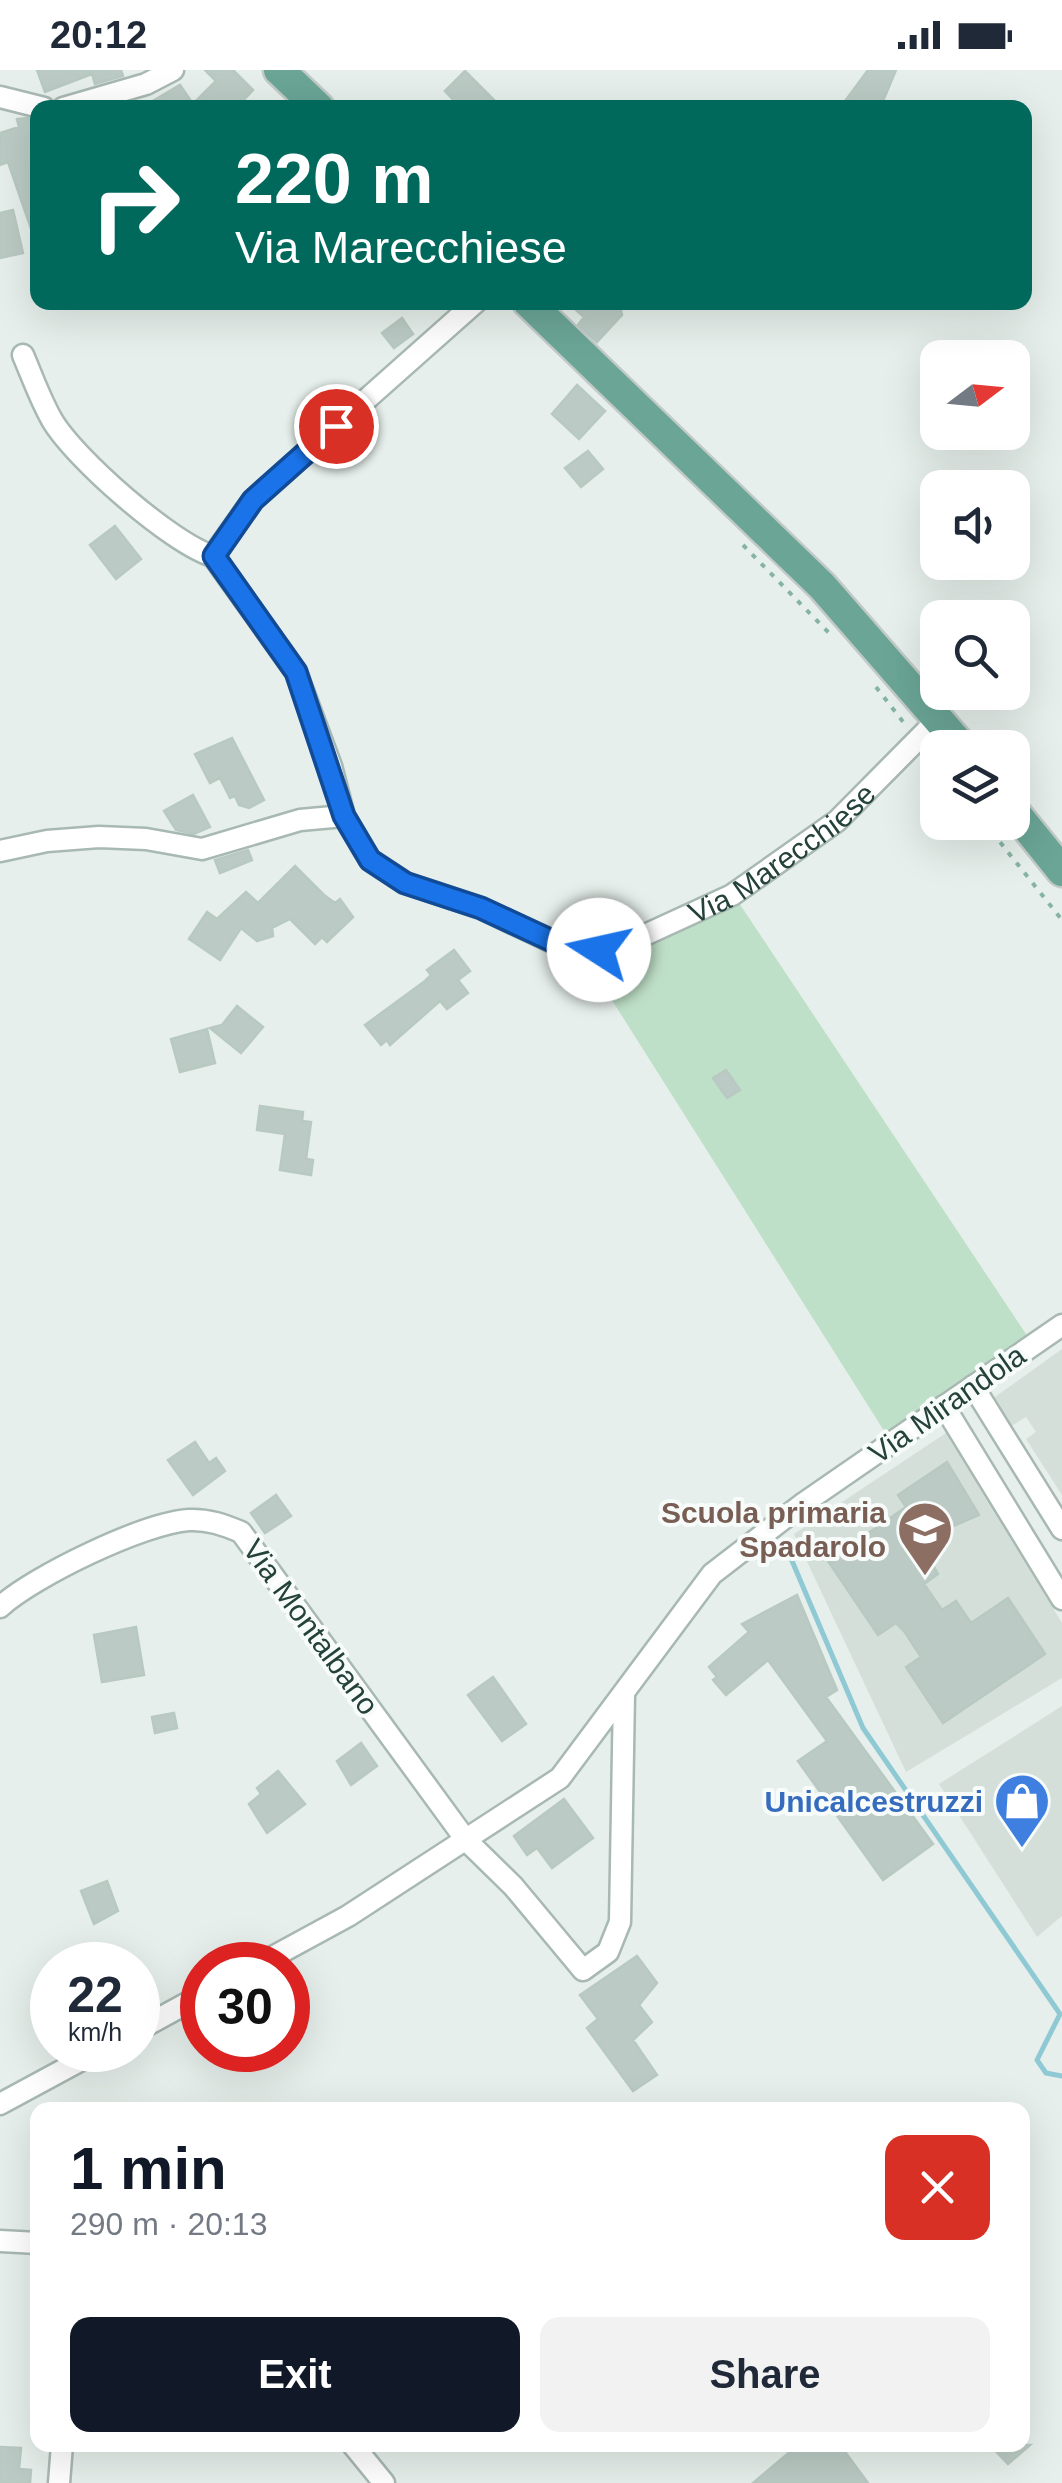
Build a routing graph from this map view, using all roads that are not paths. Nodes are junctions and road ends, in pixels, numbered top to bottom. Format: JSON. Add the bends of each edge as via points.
{"nodes":[{"id":1,"x":173,"y":70,"type":"edge"},
{"id":2,"x":279,"y":70,"type":"edge"},
{"id":3,"x":0,"y":97,"type":"edge"},
{"id":4,"x":91,"y":100,"type":"edge"},
{"id":5,"x":311,"y":100,"type":"edge"},
{"id":6,"x":30,"y":104,"type":"edge"},
{"id":7,"x":467,"y":310,"type":"edge"},
{"id":8,"x":536,"y":310,"type":"edge"},
{"id":9,"x":23,"y":355,"type":"dead end"},
{"id":10,"x":214,"y":556,"type":"junction"},
{"id":11,"x":940,"y":718,"type":"junction"},
{"id":12,"x":949,"y":730,"type":"edge"},
{"id":13,"x":344,"y":816,"type":"junction"},
{"id":14,"x":1030,"y":831,"type":"edge"},
{"id":15,"x":0,"y":851,"type":"edge"},
{"id":16,"x":1062,"y":871,"type":"edge"},
{"id":17,"x":1062,"y":1324,"type":"edge"},
{"id":18,"x":973,"y":1386,"type":"junction"},
{"id":19,"x":944,"y":1406,"type":"junction"},
{"id":20,"x":1062,"y":1529,"type":"edge"},
{"id":21,"x":1062,"y":1598,"type":"edge"},
{"id":22,"x":0,"y":1607,"type":"edge"},
{"id":23,"x":624,"y":1694,"type":"junction"},
{"id":24,"x":466,"y":1840,"type":"junction"},
{"id":25,"x":300,"y":1942,"type":"edge"},
{"id":26,"x":59,"y":2072,"type":"edge"},
{"id":27,"x":0,"y":2104,"type":"edge"},
{"id":28,"x":0,"y":2241,"type":"edge"},
{"id":29,"x":30,"y":2243,"type":"edge"},
{"id":30,"x":61,"y":2452,"type":"edge"},
{"id":31,"x":359,"y":2452,"type":"edge"},
{"id":32,"x":59,"y":2483,"type":"edge"},
{"id":33,"x":384,"y":2483,"type":"edge"}],
"edges":[{"from":1,"to":4,"type":"street"},
{"from":2,"to":5,"type":"main road"},
{"from":3,"to":6,"type":"street"},
{"from":7,"to":10,"type":"street","via":[[253,500]]},
{"from":8,"to":11,"type":"main road","via":[[822,586]]},
{"from":9,"to":10,"type":"street","name":"Via Marecchiese","via":[[53,422],[75,447],[144,513],[196,551]]},
{"from":10,"to":13,"type":"street","name":"Via Marecchiese","via":[[296,672]]},
{"from":11,"to":12,"type":"main road"},
{"from":11,"to":13,"type":"street","name":"Via Marecchiese","via":[[837,821],[771,869],[684,921],[599,950],[563,946],[405,883],[370,860]]},
{"from":13,"to":15,"type":"street","via":[[300,820],[202,849],[99,837]]},
{"from":14,"to":16,"type":"main road"},
{"from":17,"to":18,"type":"street","name":"Via Mirandola"},
{"from":18,"to":19,"type":"street","name":"Via Mirandola"},
{"from":18,"to":20,"type":"street"},
{"from":19,"to":21,"type":"street"},
{"from":19,"to":23,"type":"street","name":"Via Mirandola","via":[[712,1574]]},
{"from":22,"to":24,"type":"street","name":"Via Montalbano","via":[[77,1558],[185,1520],[242,1532]]},
{"from":23,"to":24,"type":"street","name":"Via Mirandola","via":[[560,1778]]},
{"from":23,"to":24,"type":"street","via":[[620,1922],[608,1952],[583,1970]]},
{"from":24,"to":25,"type":"street","name":"Via Mirandola"},
{"from":26,"to":27,"type":"street"},
{"from":28,"to":29,"type":"street"},
{"from":30,"to":32,"type":"street"},
{"from":31,"to":33,"type":"street"}]}
